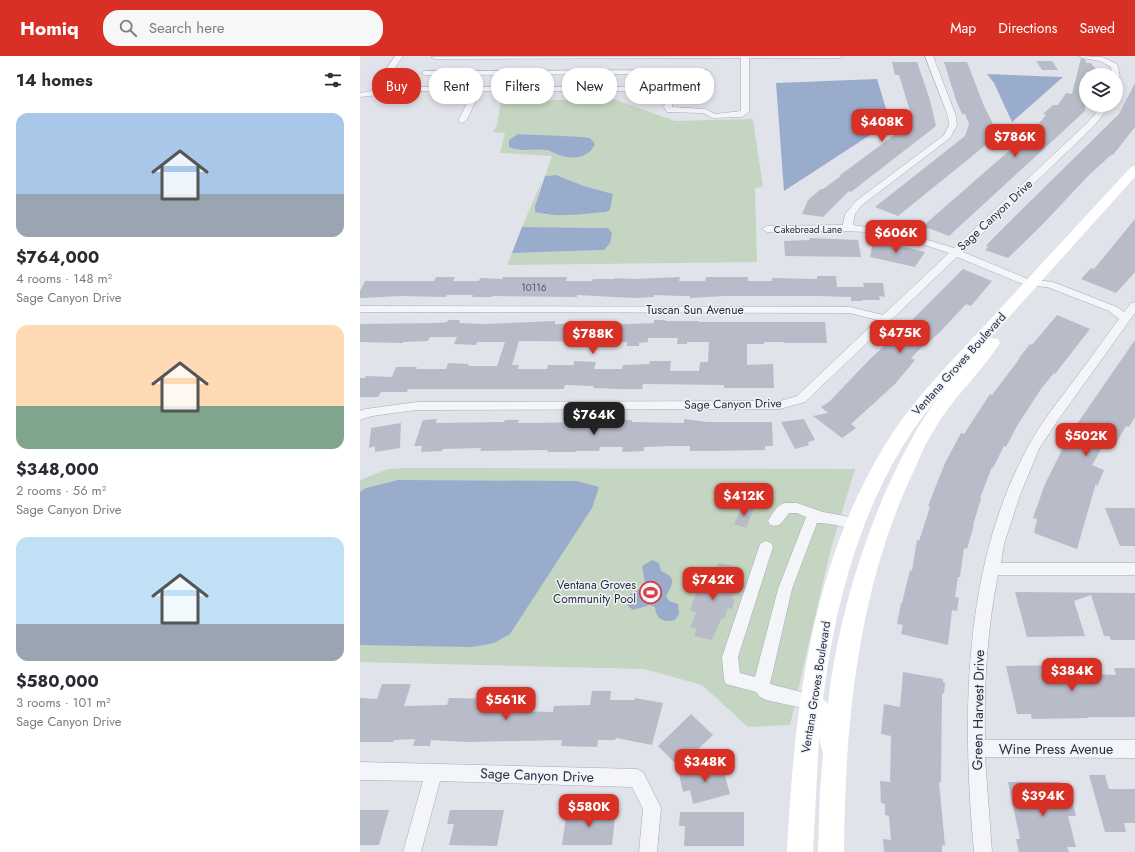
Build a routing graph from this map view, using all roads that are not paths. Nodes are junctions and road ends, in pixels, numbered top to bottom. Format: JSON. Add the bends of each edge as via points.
{"nodes":[{"id":1,"x":399,"y":56,"type":"edge"},
{"id":2,"x":593,"y":56,"type":"edge"},
{"id":3,"x":710,"y":56,"type":"edge"},
{"id":4,"x":745,"y":56,"type":"edge"},
{"id":5,"x":839,"y":56,"type":"edge"},
{"id":6,"x":929,"y":56,"type":"edge"},
{"id":7,"x":1082,"y":56,"type":"edge"},
{"id":8,"x":391,"y":68,"type":"edge"},
{"id":9,"x":709,"y":68,"type":"edge"},
{"id":10,"x":1114,"y":68,"type":"edge"},
{"id":11,"x":426,"y":71,"type":"edge"},
{"id":12,"x":625,"y":85,"type":"edge"},
{"id":13,"x":483,"y":89,"type":"edge"},
{"id":14,"x":625,"y":89,"type":"edge"},
{"id":15,"x":372,"y":94,"type":"edge"},
{"id":16,"x":360,"y":95,"type":"edge"},
{"id":17,"x":470,"y":104,"type":"edge"},
{"id":18,"x":668,"y":104,"type":"edge"},
{"id":19,"x":681,"y":104,"type":"edge"},
{"id":20,"x":709,"y":104,"type":"edge"},
{"id":21,"x":1101,"y":112,"type":"edge"},
{"id":22,"x":462,"y":121,"type":"dead end"},
{"id":23,"x":1135,"y":170,"type":"edge"},
{"id":24,"x":1135,"y":179,"type":"edge"},
{"id":25,"x":767,"y":229,"type":"dead end"},
{"id":26,"x":847,"y":229,"type":"junction"},
{"id":27,"x":956,"y":252,"type":"junction"},
{"id":28,"x":1039,"y":286,"type":"junction"},
{"id":29,"x":1135,"y":306,"type":"edge"},
{"id":30,"x":360,"y":309,"type":"edge"},
{"id":31,"x":885,"y":319,"type":"junction"},
{"id":32,"x":1125,"y":319,"type":"junction"},
{"id":33,"x":360,"y":416,"type":"edge"},
{"id":34,"x":820,"y":516,"type":"junction"},
{"id":35,"x":775,"y":521,"type":"dead end"},
{"id":36,"x":856,"y":524,"type":"junction"},
{"id":37,"x":881,"y":526,"type":"junction"},
{"id":38,"x":766,"y":547,"type":"dead end"},
{"id":39,"x":992,"y":569,"type":"junction"},
{"id":40,"x":1135,"y":569,"type":"edge"},
{"id":41,"x":761,"y":686,"type":"junction"},
{"id":42,"x":811,"y":702,"type":"junction"},
{"id":43,"x":976,"y":748,"type":"junction"},
{"id":44,"x":1135,"y":749,"type":"edge"},
{"id":45,"x":835,"y":766,"type":"junction"},
{"id":46,"x":360,"y":772,"type":"edge"},
{"id":47,"x":434,"y":772,"type":"junction"},
{"id":48,"x":412,"y":852,"type":"edge"},
{"id":49,"x":648,"y":852,"type":"edge"},
{"id":50,"x":800,"y":852,"type":"edge"},
{"id":51,"x":831,"y":852,"type":"edge"},
{"id":52,"x":983,"y":852,"type":"edge"}],
"edges":[{"from":1,"to":8,"type":"street"},
{"from":2,"to":3,"type":"street"},
{"from":2,"to":11,"type":"street"},
{"from":3,"to":4,"type":"street"},
{"from":3,"to":9,"type":"street"},
{"from":4,"to":5,"type":"street"},
{"from":4,"to":20,"type":"street","via":[[744,114],[712,116]]},
{"from":6,"to":26,"type":"street","via":[[952,116],[953,125],[947,136],[859,203],[850,214]]},
{"from":7,"to":10,"type":"street","via":[[1102,59]]},
{"from":11,"to":12,"type":"street"},
{"from":13,"to":14,"type":"street"},
{"from":15,"to":16,"type":"street"},
{"from":17,"to":22,"type":"street"},
{"from":18,"to":19,"type":"street","via":[[670,110]]},
{"from":21,"to":27,"type":"street","name":"Sage Canyon Drive"},
{"from":23,"to":28,"type":"street","name":"Ventana Groves Boulevard"},
{"from":24,"to":28,"type":"street","name":"Ventana Groves Boulevard"},
{"from":25,"to":26,"type":"street","name":"Cakebread Lane"},
{"from":26,"to":27,"type":"street","name":"Cakebread Lane","via":[[901,235]]},
{"from":27,"to":28,"type":"street","name":"Cakebread Lane"},
{"from":27,"to":31,"type":"street","name":"Sage Canyon Drive"},
{"from":28,"to":32,"type":"street","name":"Cakebread Lane","via":[[1107,316]]},
{"from":28,"to":36,"type":"street","name":"Ventana Groves Boulevard","via":[[944,378],[910,419],[872,484]]},
{"from":28,"to":37,"type":"street","name":"Ventana Groves Boulevard","via":[[940,406],[912,454]]},
{"from":29,"to":32,"type":"street","name":"Green Harvest Drive"},
{"from":30,"to":31,"type":"street","name":"Tuscan Sun Avenue","via":[[850,310]]},
{"from":31,"to":33,"type":"street","name":"Sage Canyon Drive","via":[[801,399],[780,405],[418,406],[370,412]]},
{"from":32,"to":39,"type":"street","name":"Green Harvest Drive","via":[[1034,447],[1010,504]]},
{"from":34,"to":35,"type":"street","via":[[797,508],[786,508]]},
{"from":34,"to":36,"type":"street"},
{"from":34,"to":41,"type":"street","via":[[812,519],[785,589]]},
{"from":36,"to":37,"type":"street"},
{"from":36,"to":42,"type":"street","name":"Ventana Groves Boulevard","via":[[825,622]]},
{"from":37,"to":45,"type":"street","name":"Ventana Groves Boulevard","via":[[862,585],[847,657]]},
{"from":38,"to":41,"type":"street","via":[[730,657],[732,679]]},
{"from":39,"to":40,"type":"street"},
{"from":39,"to":43,"type":"street","name":"Green Harvest Drive","via":[[978,663]]},
{"from":41,"to":42,"type":"street","via":[[766,692]]},
{"from":42,"to":45,"type":"street","via":[[822,712],[829,726]]},
{"from":42,"to":50,"type":"street","name":"Ventana Groves Boulevard","via":[[801,799]]},
{"from":43,"to":44,"type":"street","name":"Wine Press Avenue"},
{"from":43,"to":52,"type":"street","name":"Green Harvest Drive"},
{"from":45,"to":51,"type":"street","name":"Ventana Groves Boulevard"},
{"from":46,"to":47,"type":"street","name":"Sage Canyon Drive"},
{"from":47,"to":48,"type":"street"},
{"from":47,"to":49,"type":"street","name":"Sage Canyon Drive","via":[[638,778],[652,808]]}]}
